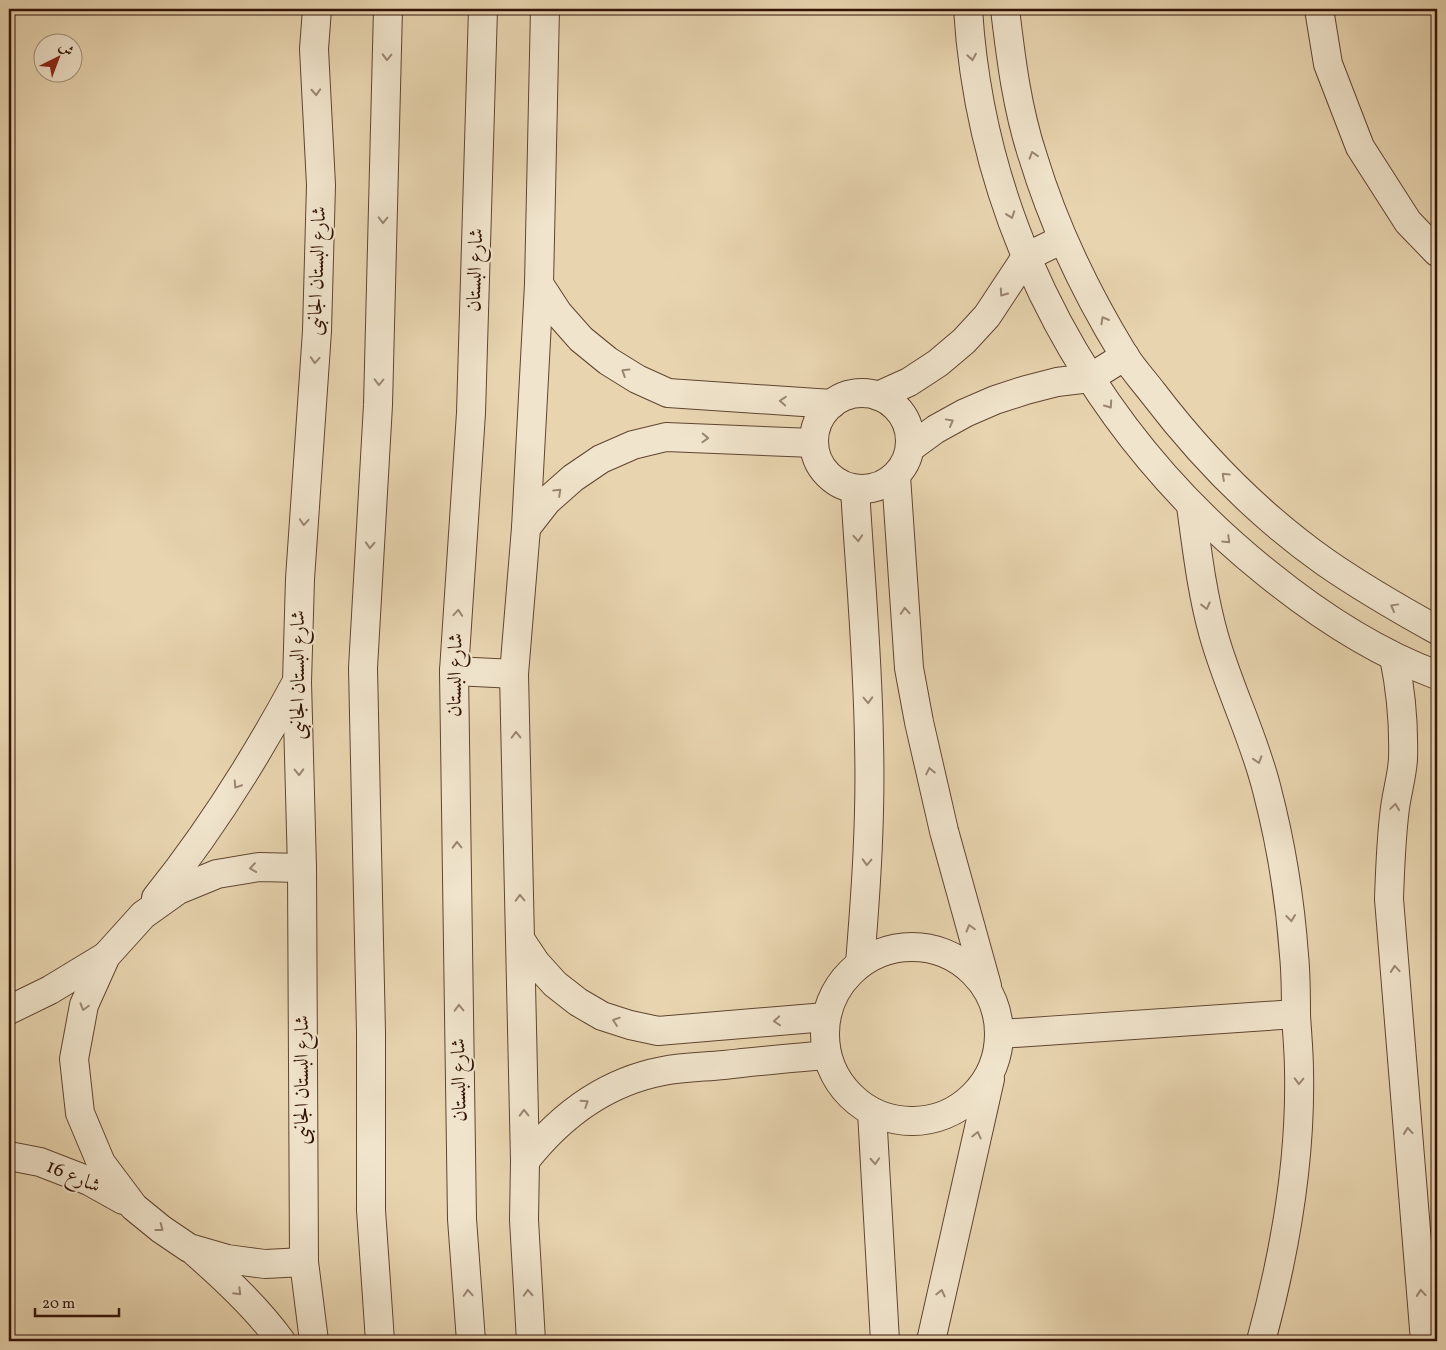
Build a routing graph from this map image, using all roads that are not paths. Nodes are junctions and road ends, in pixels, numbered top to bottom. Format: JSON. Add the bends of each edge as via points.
{"nodes":[{"id":1,"x":302,"y":9,"type":"edge"},
{"id":2,"x":317,"y":9,"type":"edge"},
{"id":3,"x":388,"y":9,"type":"edge"},
{"id":4,"x":483,"y":9,"type":"edge"},
{"id":5,"x":545,"y":9,"type":"edge"},
{"id":6,"x":968,"y":9,"type":"edge"},
{"id":7,"x":1005,"y":9,"type":"edge"},
{"id":8,"x":1320,"y":9,"type":"edge"},
{"id":9,"x":314,"y":50,"type":"junction"},
{"id":10,"x":1063,"y":239,"type":"junction"},
{"id":11,"x":1437,"y":252,"type":"edge"},
{"id":12,"x":1026,"y":257,"type":"junction"},
{"id":13,"x":539,"y":284,"type":"junction"},
{"id":14,"x":1125,"y":356,"type":"junction"},
{"id":15,"x":1090,"y":378,"type":"junction"},
{"id":16,"x":878,"y":396,"type":"junction"},
{"id":17,"x":832,"y":404,"type":"junction"},
{"id":18,"x":814,"y":443,"type":"junction"},
{"id":19,"x":910,"y":448,"type":"junction"},
{"id":20,"x":896,"y":476,"type":"junction"},
{"id":21,"x":855,"y":489,"type":"junction"},
{"id":22,"x":1191,"y":506,"type":"junction"},
{"id":23,"x":526,"y":528,"type":"junction"},
{"id":24,"x":1437,"y":630,"type":"edge"},
{"id":25,"x":1394,"y":657,"type":"junction"},
{"id":26,"x":454,"y":671,"type":"junction"},
{"id":27,"x":514,"y":674,"type":"junction"},
{"id":28,"x":1437,"y":675,"type":"edge"},
{"id":29,"x":297,"y":682,"type":"junction"},
{"id":30,"x":302,"y":868,"type":"junction"},
{"id":31,"x":143,"y":914,"type":"junction"},
{"id":32,"x":520,"y":939,"type":"junction"},
{"id":33,"x":106,"y":956,"type":"junction"},
{"id":34,"x":860,"y":963,"type":"junction"},
{"id":35,"x":989,"y":992,"type":"junction"},
{"id":36,"x":9,"y":1010,"type":"edge"},
{"id":37,"x":1296,"y":1014,"type":"junction"},
{"id":38,"x":826,"y":1017,"type":"junction"},
{"id":39,"x":1000,"y":1034,"type":"junction"},
{"id":40,"x":827,"y":1054,"type":"junction"},
{"id":41,"x":992,"y":1072,"type":"junction"},
{"id":42,"x":872,"y":1112,"type":"junction"},
{"id":43,"x":9,"y":1156,"type":"edge"},
{"id":44,"x":525,"y":1161,"type":"junction"},
{"id":45,"x":134,"y":1207,"type":"junction"},
{"id":46,"x":189,"y":1248,"type":"junction"},
{"id":47,"x":304,"y":1262,"type":"junction"},
{"id":48,"x":281,"y":1341,"type":"edge"},
{"id":49,"x":314,"y":1341,"type":"edge"},
{"id":50,"x":380,"y":1341,"type":"edge"},
{"id":51,"x":471,"y":1341,"type":"edge"},
{"id":52,"x":531,"y":1341,"type":"edge"},
{"id":53,"x":884,"y":1341,"type":"edge"},
{"id":54,"x":931,"y":1341,"type":"edge"},
{"id":55,"x":1261,"y":1341,"type":"edge"},
{"id":56,"x":1425,"y":1341,"type":"edge"}],
"edges":[{"from":1,"to":9,"type":"street"},
{"from":2,"to":9,"type":"street","name":"شارع البستان الجانبى"},
{"from":3,"to":50,"type":"street","one_way":true,"via":[[378,405],[363,668],[371,1032],[371,1210]]},
{"from":26,"to":4,"type":"street","name":"شارع البستان","one_way":true,"via":[[471,413]]},
{"from":5,"to":13,"type":"street"},
{"from":6,"to":12,"type":"street","one_way":true,"via":[[982,115],[1001,187]]},
{"from":10,"to":7,"type":"street","one_way":true,"via":[[1032,156],[1013,78]]},
{"from":8,"to":11,"type":"street","via":[[1328,64],[1360,147],[1408,222]]},
{"from":9,"to":29,"type":"street","name":"شارع البستان الجانبى","one_way":true,"via":[[321,185],[317,331],[300,579]]},
{"from":10,"to":12,"type":"street"},
{"from":14,"to":10,"type":"street","one_way":true},
{"from":12,"to":15,"type":"street"},
{"from":12,"to":16,"type":"street","one_way":true,"via":[[988,316],[964,341],[909,382]]},
{"from":17,"to":13,"type":"street","one_way":true,"via":[[668,393],[637,379],[581,339]]},
{"from":13,"to":23,"type":"street"},
{"from":14,"to":15,"type":"street"},
{"from":24,"to":14,"type":"street","one_way":true,"via":[[1382,600],[1324,561],[1270,518],[1219,470],[1172,418]]},
{"from":19,"to":15,"type":"street","one_way":true,"via":[[936,429],[994,400],[1049,384]]},
{"from":15,"to":22,"type":"street","one_way":true,"via":[[1154,465]]},
{"from":16,"to":17,"type":"street","via":[[854,394]]},
{"from":16,"to":19,"type":"street","via":[[890,402],[903,417],[910,435]]},
{"from":17,"to":18,"type":"street","via":[[822,415]]},
{"from":18,"to":21,"type":"street","via":[[822,468],[831,478]]},
{"from":23,"to":18,"type":"street","one_way":true,"via":[[572,478],[601,459],[633,445],[666,437]]},
{"from":19,"to":20,"type":"street"},
{"from":20,"to":21,"type":"street","via":[[877,487]]},
{"from":35,"to":20,"type":"street","one_way":true,"via":[[944,831],[909,668]]},
{"from":21,"to":34,"type":"street","one_way":true,"via":[[869,745],[867,864]]},
{"from":22,"to":25,"type":"street","one_way":true,"via":[[1233,546],[1315,610]]},
{"from":22,"to":37,"type":"street","one_way":true,"via":[[1203,593],[1212,628],[1250,734],[1280,844],[1295,957]]},
{"from":23,"to":27,"type":"street"},
{"from":25,"to":28,"type":"street"},
{"from":56,"to":25,"type":"street","one_way":true,"via":[[1390,899],[1395,808],[1403,762],[1401,691]]},
{"from":26,"to":27,"type":"street"},
{"from":51,"to":26,"type":"street","name":"شارع البستان","one_way":true,"via":[[462,1219]]},
{"from":32,"to":27,"type":"street","one_way":true},
{"from":29,"to":30,"type":"street","name":"شارع البستان الجانبى","one_way":true},
{"from":29,"to":31,"type":"street","one_way":true,"via":[[210,826]]},
{"from":30,"to":31,"type":"street","one_way":true,"via":[[259,867],[217,874],[178,890]]},
{"from":30,"to":47,"type":"street","name":"شارع البستان الجانبى"},
{"from":31,"to":33,"type":"street"},
{"from":38,"to":32,"type":"street","one_way":true,"via":[[658,1031],[630,1025],[602,1016],[578,1002],[536,963]]},
{"from":44,"to":32,"type":"street","one_way":true},
{"from":33,"to":36,"type":"street"},
{"from":33,"to":45,"type":"street","one_way":true,"via":[[84,1005],[74,1059],[80,1113],[100,1164]]},
{"from":34,"to":35,"type":"street","via":[[882,952],[906,947],[931,949],[961,962],[974,972]]},
{"from":34,"to":38,"type":"street","via":[[838,987]]},
{"from":35,"to":39,"type":"street","via":[[997,1012]]},
{"from":37,"to":39,"type":"street"},
{"from":37,"to":55,"type":"street","one_way":true,"via":[[1298,1130],[1292,1188],[1284,1246]]},
{"from":38,"to":40,"type":"street","via":[[824,1036]]},
{"from":39,"to":41,"type":"street"},
{"from":40,"to":42,"type":"street","via":[[843,1088]]},
{"from":44,"to":40,"type":"street","one_way":true,"via":[[542,1139],[586,1102],[636,1078],[663,1070]]},
{"from":41,"to":42,"type":"street","via":[[979,1092],[962,1107],[941,1117],[918,1122],[894,1120]]},
{"from":54,"to":41,"type":"street","one_way":true},
{"from":42,"to":53,"type":"street","one_way":true},
{"from":43,"to":45,"type":"street","name":"شارع 16","via":[[40,1162],[89,1181]]},
{"from":52,"to":44,"type":"street","one_way":true,"via":[[524,1220]]},
{"from":45,"to":46,"type":"street","one_way":true},
{"from":46,"to":47,"type":"street","via":[[227,1259],[265,1264]]},
{"from":46,"to":48,"type":"street","one_way":true,"via":[[249,1303]]},
{"from":47,"to":49,"type":"street","name":"شارع البستان الجانبى"}]}
